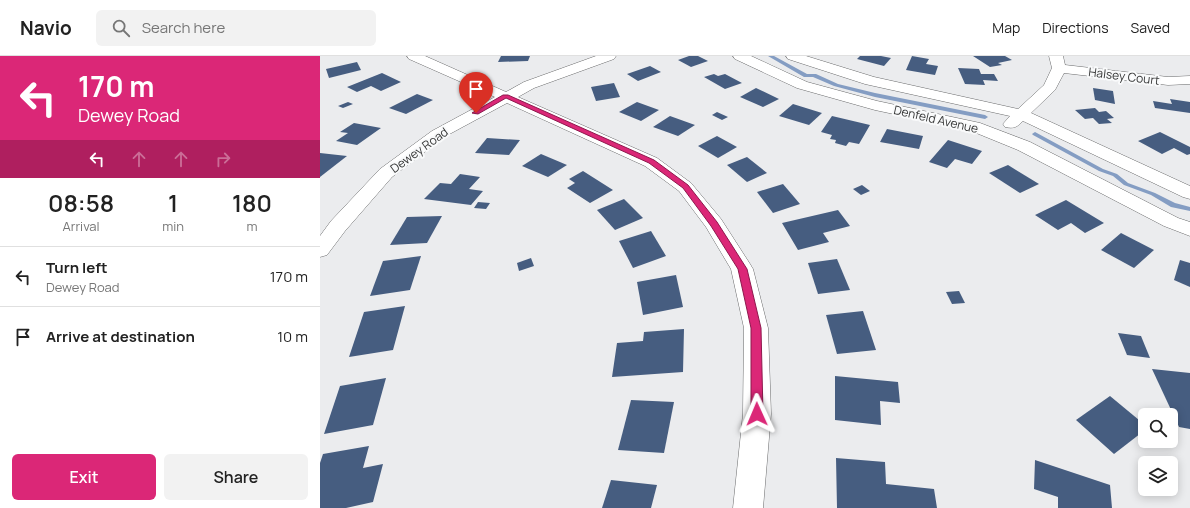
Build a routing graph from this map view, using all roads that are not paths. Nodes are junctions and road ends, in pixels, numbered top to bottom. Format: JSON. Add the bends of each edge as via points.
{"nodes":[{"id":1,"x":414,"y":56,"type":"edge"},
{"id":2,"x":609,"y":56,"type":"edge"},
{"id":3,"x":740,"y":56,"type":"edge"},
{"id":4,"x":793,"y":56,"type":"edge"},
{"id":5,"x":1058,"y":62,"type":"edge"},
{"id":6,"x":1190,"y":80,"type":"edge"},
{"id":7,"x":505,"y":96,"type":"junction"},
{"id":8,"x":1020,"y":114,"type":"junction"},
{"id":9,"x":999,"y":136,"type":"junction"},
{"id":10,"x":1190,"y":194,"type":"edge"},
{"id":11,"x":1190,"y":230,"type":"edge"},
{"id":12,"x":320,"y":250,"type":"edge"},
{"id":13,"x":748,"y":508,"type":"edge"}],
"edges":[{"from":1,"to":7,"type":"street"},
{"from":2,"to":7,"type":"street","name":"Dewey Road"},
{"from":3,"to":9,"type":"street","name":"Denfeld Avenue","via":[[802,85],[876,105],[974,126]]},
{"from":4,"to":8,"type":"street","name":"Denfeld Avenue","via":[[870,81]]},
{"from":5,"to":6,"type":"street","name":"Halsey Court","via":[[1168,81]]},
{"from":5,"to":8,"type":"street","via":[[1050,87]]},
{"from":7,"to":12,"type":"street","name":"Dewey Road","via":[[438,134],[386,173]]},
{"from":7,"to":13,"type":"street","via":[[651,162],[685,187],[714,224],[742,269],[756,328],[757,414]]},
{"from":8,"to":9,"type":"street"},
{"from":8,"to":10,"type":"street","name":"Denfeld Avenue"},
{"from":9,"to":11,"type":"street","name":"Denfeld Avenue"}]}
